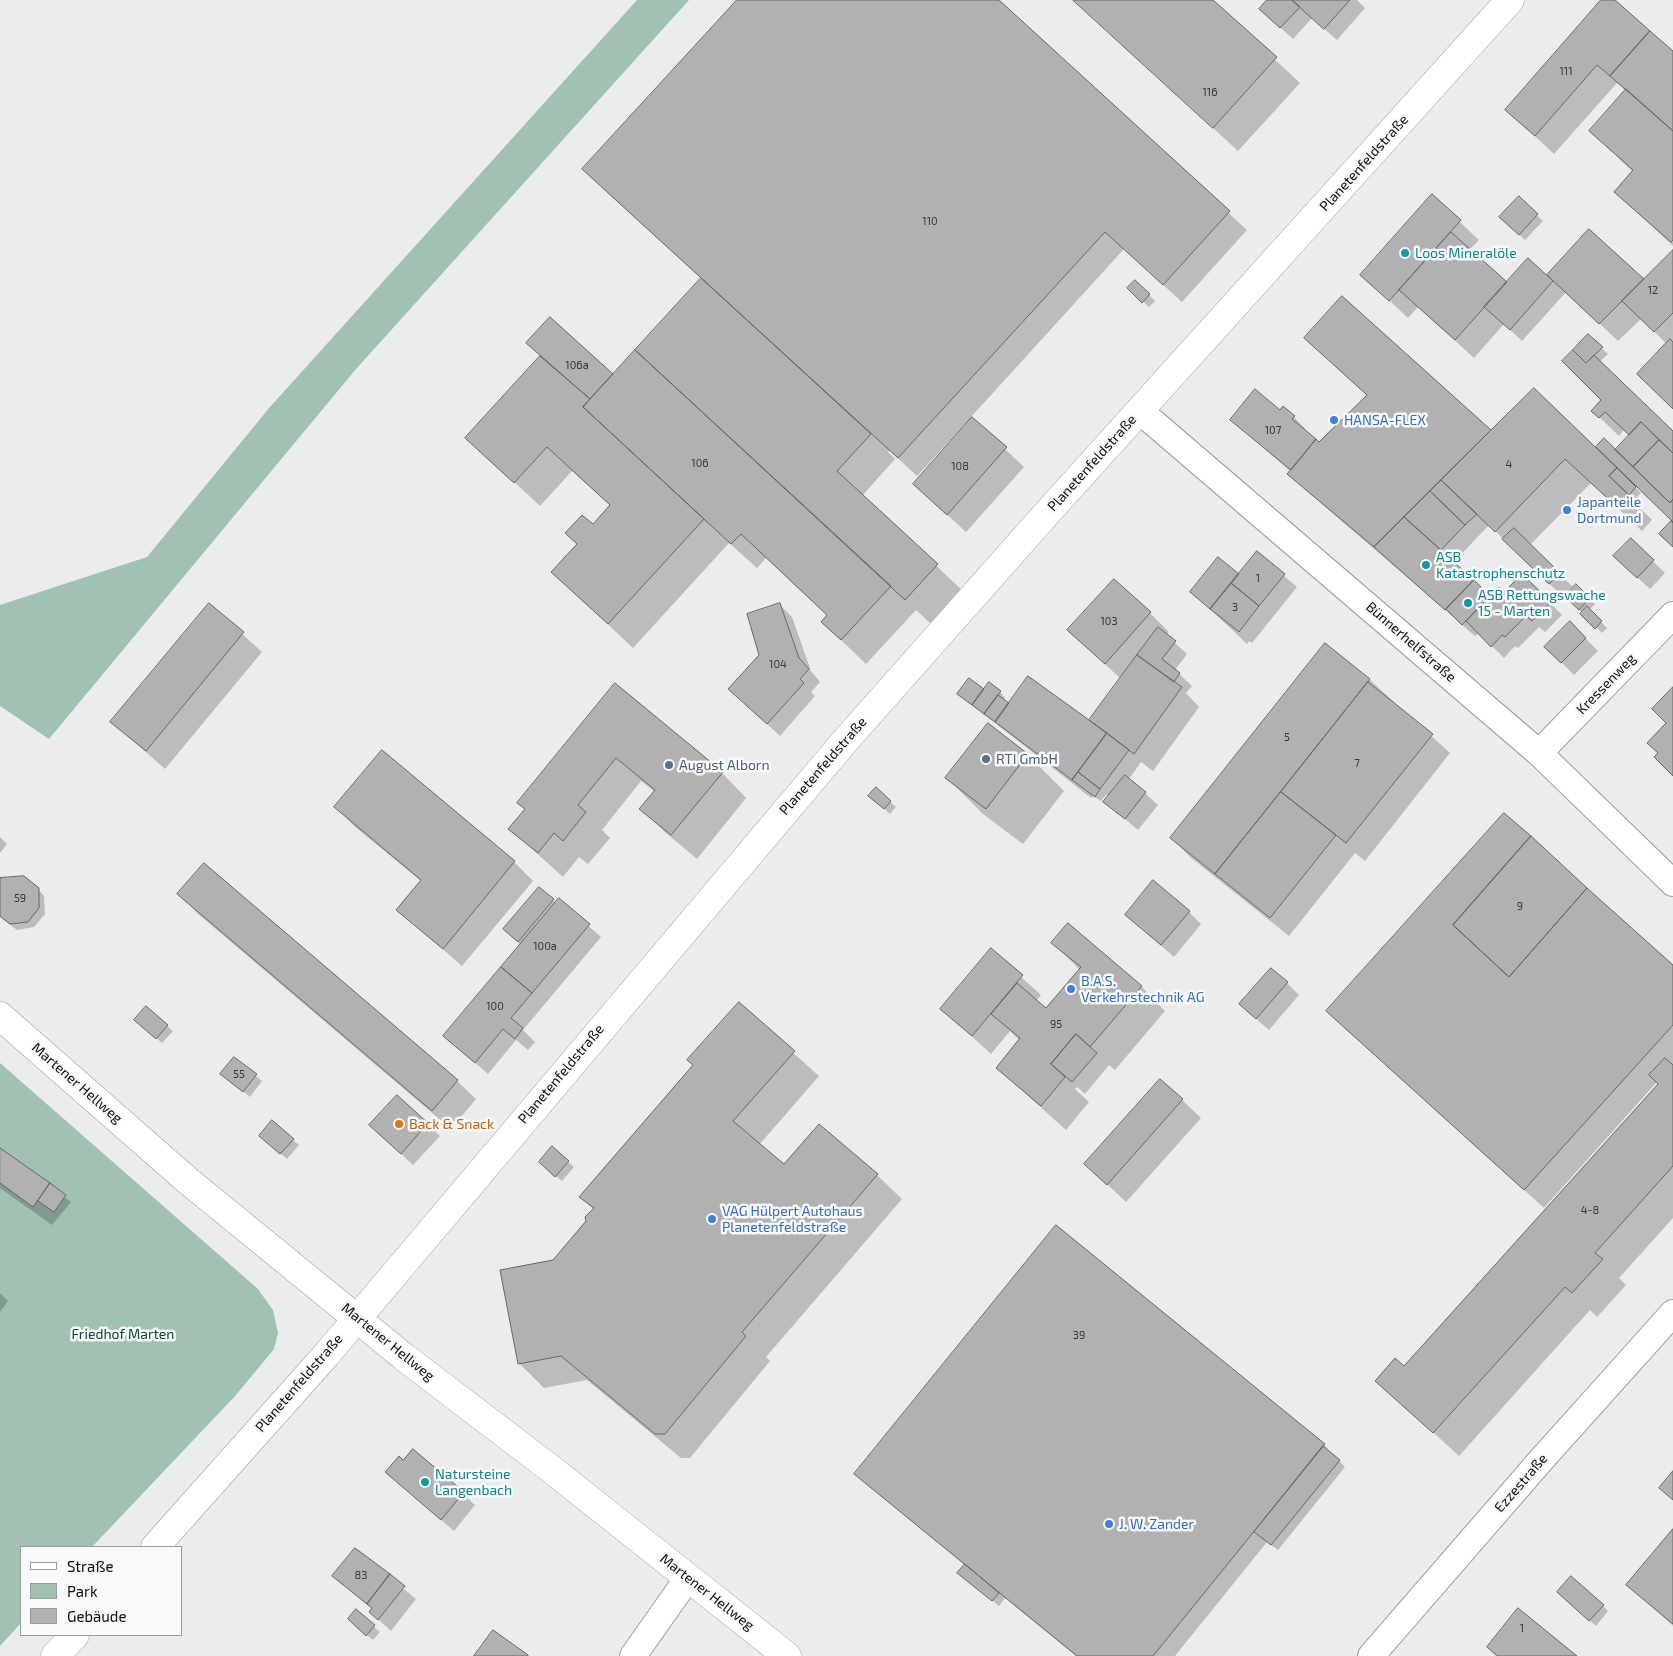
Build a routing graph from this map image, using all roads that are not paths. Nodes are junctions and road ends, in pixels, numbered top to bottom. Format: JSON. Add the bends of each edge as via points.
{"nodes":[{"id":1,"x":1510,"y":0,"type":"edge"},
{"id":2,"x":1140,"y":411,"type":"junction"},
{"id":3,"x":1673,"y":615,"type":"edge"},
{"id":4,"x":1539,"y":753,"type":"junction"},
{"id":5,"x":1673,"y":883,"type":"edge"},
{"id":6,"x":0,"y":1016,"type":"edge"},
{"id":7,"x":1673,"y":1313,"type":"edge"},
{"id":8,"x":356,"y":1317,"type":"junction"},
{"id":9,"x":155,"y":1546,"type":"edge"},
{"id":10,"x":688,"y":1578,"type":"junction"},
{"id":11,"x":74,"y":1636,"type":"edge"},
{"id":12,"x":55,"y":1656,"type":"edge"},
{"id":13,"x":633,"y":1656,"type":"edge"},
{"id":14,"x":787,"y":1656,"type":"edge"},
{"id":15,"x":1372,"y":1656,"type":"edge"}],
"edges":[{"from":1,"to":2,"type":"street","name":"Planetenfeldstraße"},
{"from":2,"to":4,"type":"street","name":"Bünnerhelfstraße"},
{"from":2,"to":8,"type":"street","name":"Planetenfeldstraße","via":[[794,800]]},
{"from":3,"to":4,"type":"street","name":"Kressenweg"},
{"from":4,"to":5,"type":"street","name":"Bünnerhelfstraße"},
{"from":6,"to":8,"type":"street","name":"Martener Hellweg","via":[[187,1180]]},
{"from":7,"to":15,"type":"street","name":"Ezzestraße"},
{"from":8,"to":9,"type":"street","name":"Planetenfeldstraße"},
{"from":8,"to":10,"type":"street","name":"Martener Hellweg","via":[[404,1358]]},
{"from":10,"to":13,"type":"street"},
{"from":10,"to":14,"type":"street","name":"Martener Hellweg"},
{"from":11,"to":12,"type":"street"}]}
